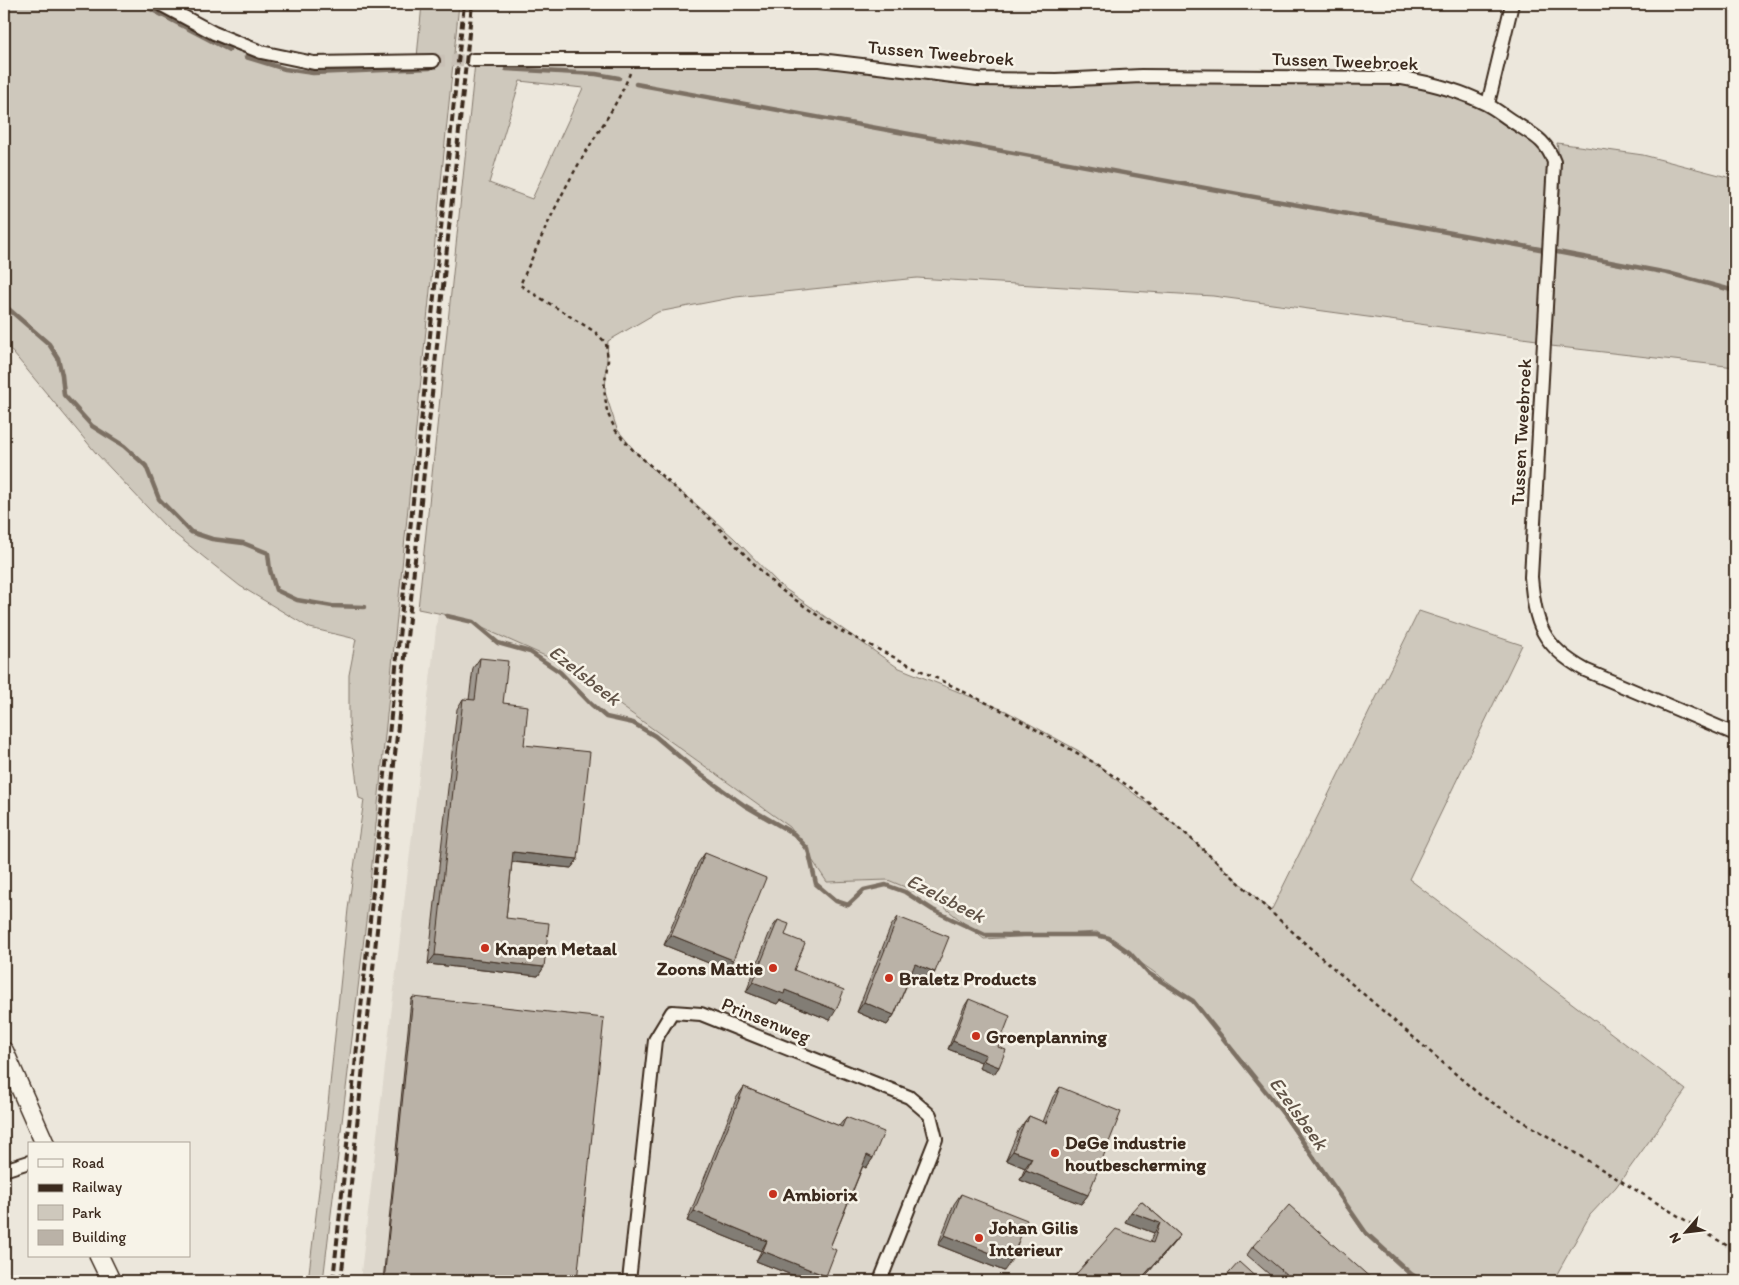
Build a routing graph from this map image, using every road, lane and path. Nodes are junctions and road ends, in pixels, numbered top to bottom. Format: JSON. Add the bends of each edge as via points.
{"nodes":[{"id":1,"x":160,"y":4,"type":"edge"},
{"id":2,"x":1512,"y":4,"type":"edge"},
{"id":3,"x":634,"y":59,"type":"junction"},
{"id":4,"x":473,"y":60,"type":"tunnel mouth"},
{"id":5,"x":433,"y":61,"type":"tunnel mouth"},
{"id":6,"x":1488,"y":104,"type":"junction"},
{"id":7,"x":1735,"y":734,"type":"edge"},
{"id":8,"x":4,"y":1051,"type":"edge"},
{"id":9,"x":44,"y":1142,"type":"edge"},
{"id":10,"x":28,"y":1162,"type":"edge"},
{"id":11,"x":4,"y":1170,"type":"edge"},
{"id":12,"x":1735,"y":1252,"type":"edge"},
{"id":13,"x":100,"y":1258,"type":"edge"},
{"id":14,"x":111,"y":1281,"type":"edge"},
{"id":15,"x":629,"y":1281,"type":"edge"},
{"id":16,"x":880,"y":1281,"type":"edge"}],
"edges":[{"from":1,"to":5,"type":"street","via":[[214,33],[261,52],[314,63]]},
{"from":2,"to":6,"type":"street"},
{"from":3,"to":4,"type":"street","name":"Tussen Tweebroek"},
{"from":3,"to":6,"type":"street","name":"Tussen Tweebroek","via":[[820,60],[978,79],[1141,76],[1402,78],[1434,84]]},
{"from":3,"to":12,"type":"path","via":[[619,99],[549,218],[520,285],[595,332],[606,343],[608,360],[604,388],[608,412],[616,431],[633,450],[707,516],[777,588],[837,629],[1005,712],[1093,762],[1134,790],[1480,1095]]},
{"from":6,"to":7,"type":"street","name":"Tussen Tweebroek","via":[[1535,135],[1550,149],[1554,162],[1531,577],[1534,607],[1541,629],[1567,660],[1585,670]]},
{"from":8,"to":9,"type":"street"},
{"from":10,"to":11,"type":"street"},
{"from":13,"to":14,"type":"street"},
{"from":15,"to":16,"type":"street","name":"Prinsenweg","via":[[655,1040],[672,1012],[701,1014],[909,1097],[930,1116],[936,1139]]}]}
